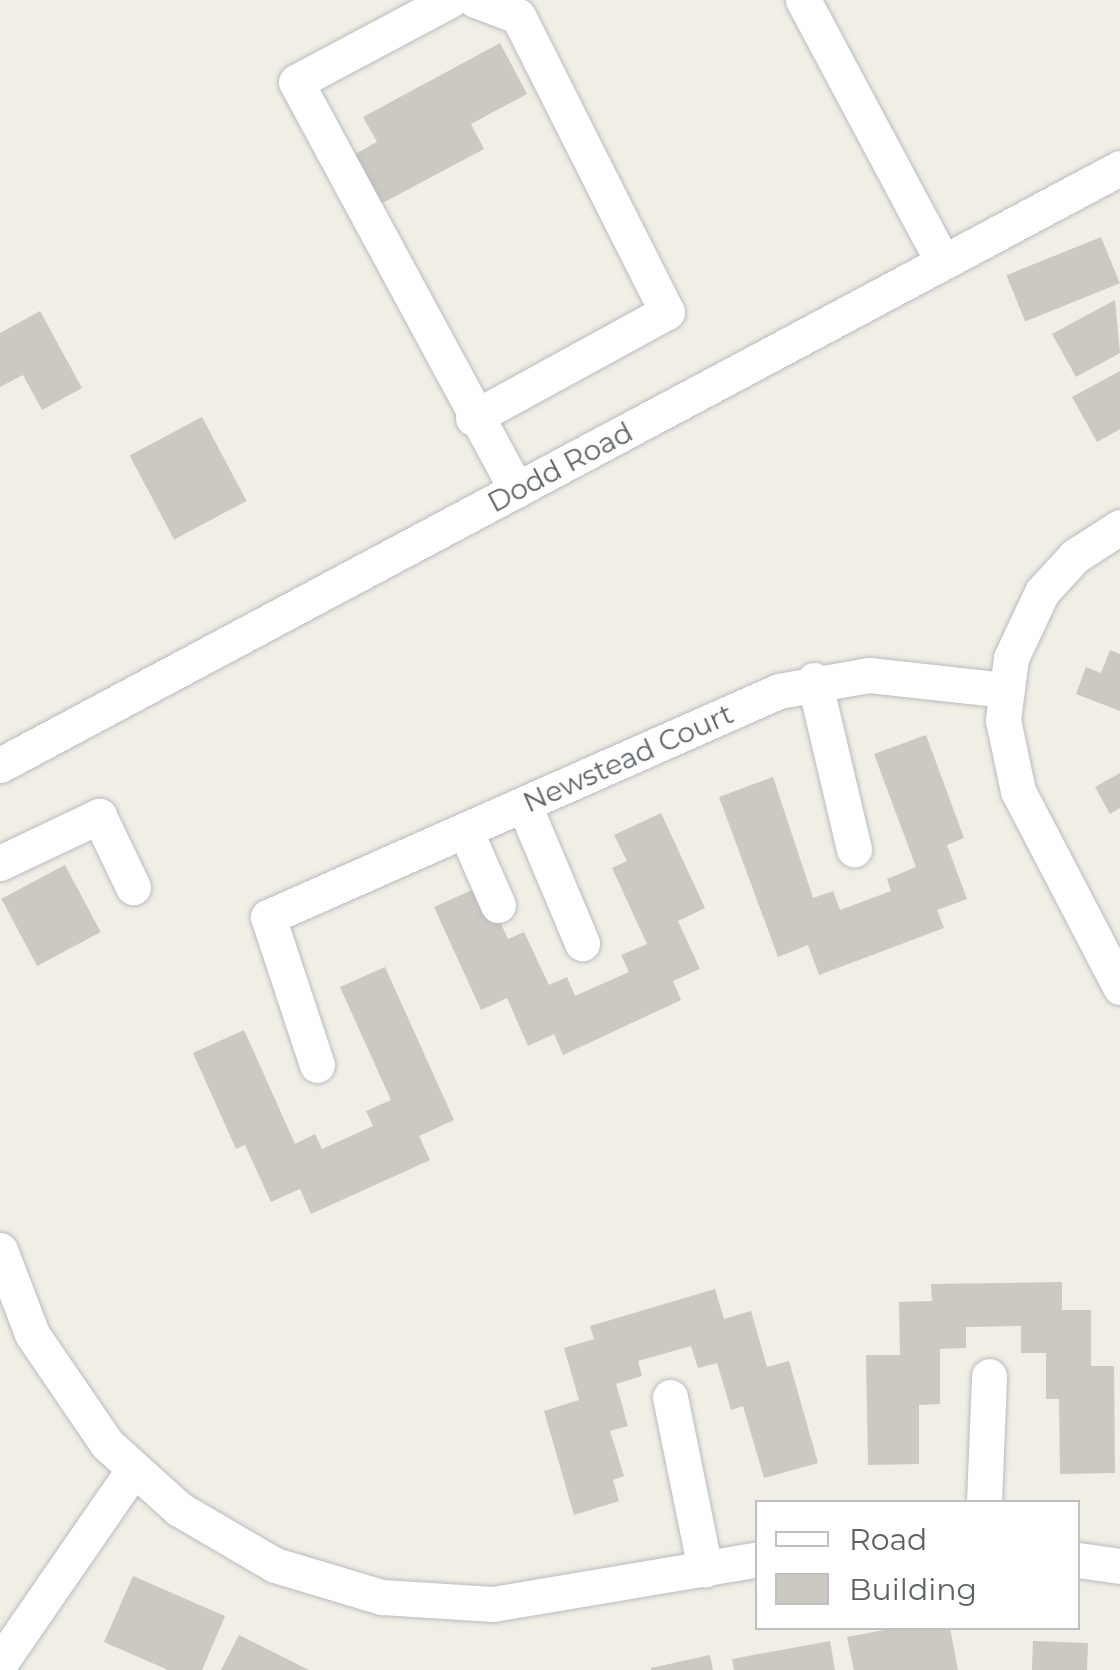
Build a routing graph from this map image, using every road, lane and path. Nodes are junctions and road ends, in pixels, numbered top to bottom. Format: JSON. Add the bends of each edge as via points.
{"nodes":[{"id":1,"x":450,"y":0,"type":"edge"},
{"id":2,"x":475,"y":0,"type":"edge"},
{"id":3,"x":803,"y":0,"type":"edge"},
{"id":4,"x":1120,"y":168,"type":"edge"},
{"id":5,"x":942,"y":262,"type":"junction"},
{"id":6,"x":474,"y":418,"type":"junction"},
{"id":7,"x":517,"y":490,"type":"junction"},
{"id":8,"x":1120,"y":526,"type":"edge"},
{"id":9,"x":814,"y":680,"type":"junction"},
{"id":10,"x":1004,"y":690,"type":"junction"},
{"id":11,"x":0,"y":766,"type":"edge"},
{"id":12,"x":524,"y":804,"type":"junction"},
{"id":13,"x":465,"y":830,"type":"junction"},
{"id":14,"x":854,"y":848,"type":"dead end"},
{"id":15,"x":0,"y":864,"type":"edge"},
{"id":16,"x":132,"y":887,"type":"dead end"},
{"id":17,"x":498,"y":905,"type":"dead end"},
{"id":18,"x":582,"y":942,"type":"dead end"},
{"id":19,"x":1120,"y":987,"type":"edge"},
{"id":20,"x":317,"y":1065,"type":"dead end"},
{"id":21,"x":0,"y":1250,"type":"edge"},
{"id":22,"x":990,"y":1376,"type":"dead end"},
{"id":23,"x":670,"y":1398,"type":"dead end"},
{"id":24,"x":133,"y":1470,"type":"junction"},
{"id":25,"x":984,"y":1500,"type":"edge"},
{"id":26,"x":755,"y":1560,"type":"edge"},
{"id":27,"x":1080,"y":1560,"type":"edge"},
{"id":28,"x":1120,"y":1566,"type":"edge"},
{"id":29,"x":706,"y":1569,"type":"junction"},
{"id":30,"x":8,"y":1661,"type":"edge"}],
"edges":[{"from":1,"to":6,"type":"street","via":[[296,82]]},
{"from":2,"to":6,"type":"street","via":[[518,16],[667,312]]},
{"from":3,"to":5,"type":"street"},
{"from":4,"to":5,"type":"street","name":"Dodd Road"},
{"from":5,"to":7,"type":"street","name":"Dodd Road"},
{"from":6,"to":7,"type":"street"},
{"from":7,"to":11,"type":"street","name":"Dodd Road"},
{"from":8,"to":10,"type":"street","via":[[1074,556],[1042,592],[1019,635]]},
{"from":9,"to":10,"type":"street","name":"Newstead Court","via":[[870,675]]},
{"from":9,"to":12,"type":"street","name":"Newstead Court"},
{"from":9,"to":14,"type":"street"},
{"from":10,"to":19,"type":"street","via":[[1006,745],[1018,791]]},
{"from":12,"to":13,"type":"street","name":"Newstead Court"},
{"from":12,"to":18,"type":"street"},
{"from":13,"to":17,"type":"street"},
{"from":13,"to":20,"type":"street","name":"Newstead Court","via":[[268,917]]},
{"from":15,"to":16,"type":"street","via":[[99,816]]},
{"from":21,"to":24,"type":"street","via":[[32,1334],[66,1392]]},
{"from":22,"to":25,"type":"street"},
{"from":23,"to":29,"type":"street"},
{"from":24,"to":29,"type":"street","via":[[204,1525],[276,1564],[382,1597],[448,1604],[536,1601]]},
{"from":24,"to":30,"type":"street"},
{"from":26,"to":29,"type":"street"},
{"from":27,"to":28,"type":"street"}]}
